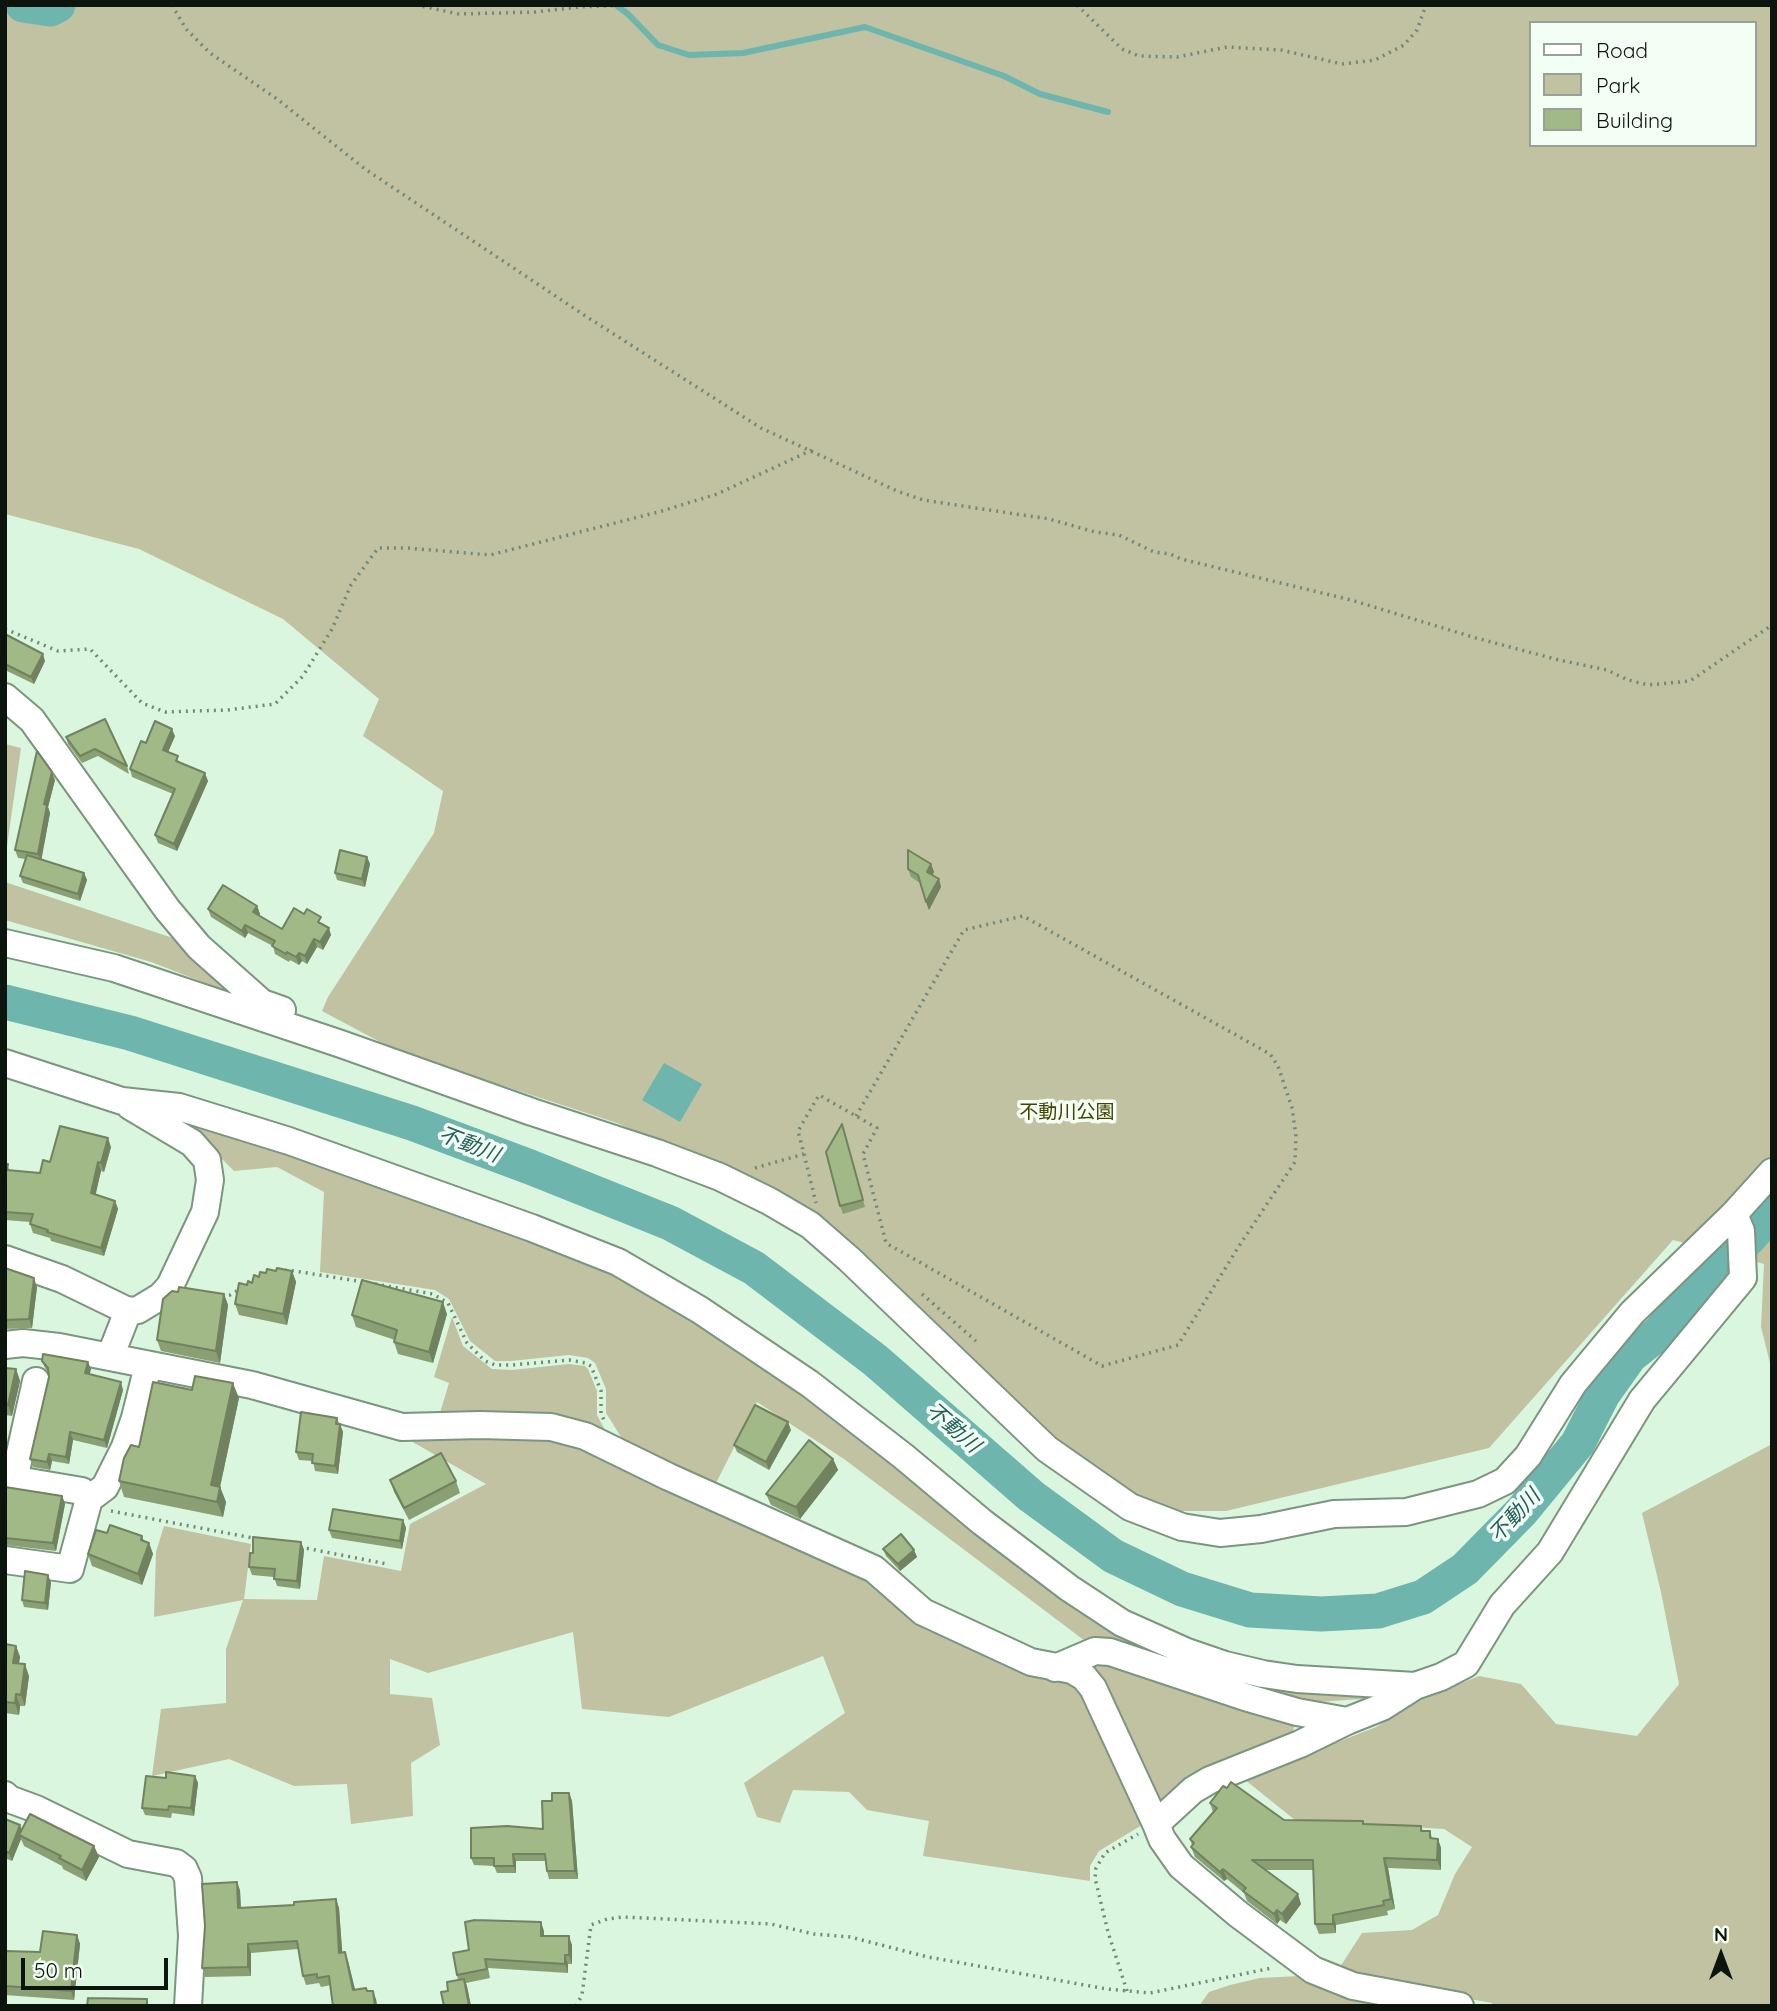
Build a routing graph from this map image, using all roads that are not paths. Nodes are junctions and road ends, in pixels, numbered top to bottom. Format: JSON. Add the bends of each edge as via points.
{"nodes":[{"id":1,"x":5,"y":698,"type":"edge"},
{"id":2,"x":5,"y":943,"type":"edge"},
{"id":3,"x":341,"y":1044,"type":"junction"},
{"id":4,"x":5,"y":1063,"type":"edge"},
{"id":5,"x":122,"y":1101,"type":"junction"},
{"id":6,"x":1772,"y":1172,"type":"edge"},
{"id":7,"x":1737,"y":1222,"type":"junction"},
{"id":8,"x":5,"y":1259,"type":"edge"},
{"id":9,"x":128,"y":1311,"type":"junction"},
{"id":10,"x":5,"y":1345,"type":"edge"},
{"id":11,"x":110,"y":1357,"type":"junction"},
{"id":12,"x":148,"y":1366,"type":"junction"},
{"id":13,"x":36,"y":1381,"type":"dead end"},
{"id":14,"x":10,"y":1479,"type":"edge"},
{"id":15,"x":88,"y":1503,"type":"junction"},
{"id":16,"x":5,"y":1560,"type":"edge"},
{"id":17,"x":1055,"y":1668,"type":"junction"},
{"id":18,"x":1415,"y":1686,"type":"junction"},
{"id":19,"x":1347,"y":1721,"type":"junction"},
{"id":20,"x":7,"y":1798,"type":"edge"},
{"id":21,"x":1156,"y":1824,"type":"junction"},
{"id":22,"x":188,"y":2006,"type":"edge"},
{"id":23,"x":1460,"y":2006,"type":"edge"}],
"edges":[{"from":1,"to":3,"type":"street","via":[[32,720],[199,947],[262,1003],[333,1028]]},
{"from":2,"to":3,"type":"street","via":[[114,968]]},
{"from":3,"to":7,"type":"street","via":[[657,1153],[769,1201],[810,1226],[895,1302],[1047,1450],[1130,1507],[1182,1527],[1220,1533],[1334,1514],[1406,1512],[1478,1494],[1505,1481],[1528,1456],[1573,1384],[1632,1313]]},
{"from":4,"to":5,"type":"street"},
{"from":5,"to":9,"type":"street","via":[[192,1143],[207,1160],[210,1180],[205,1212],[170,1286],[138,1310]]},
{"from":5,"to":18,"type":"street","via":[[179,1107],[289,1141],[532,1228],[635,1271],[810,1384],[1069,1588],[1156,1639],[1263,1674]]},
{"from":6,"to":7,"type":"street"},
{"from":7,"to":18,"type":"street","via":[[1743,1278],[1642,1400],[1550,1552],[1502,1605],[1466,1664]]},
{"from":8,"to":9,"type":"street","via":[[62,1279]]},
{"from":9,"to":11,"type":"street"},
{"from":10,"to":11,"type":"street","via":[[23,1343]]},
{"from":11,"to":12,"type":"street"},
{"from":12,"to":15,"type":"street","via":[[125,1447],[105,1487]]},
{"from":12,"to":17,"type":"street","via":[[251,1385],[402,1427],[551,1427],[585,1436],[874,1569],[923,1612],[1031,1662]]},
{"from":13,"to":14,"type":"street"},
{"from":14,"to":15,"type":"street","via":[[82,1491]]},
{"from":15,"to":16,"type":"street","via":[[70,1569]]},
{"from":17,"to":19,"type":"street","via":[[1095,1651],[1110,1652],[1245,1697]]},
{"from":17,"to":21,"type":"street","via":[[1072,1670],[1093,1688]]},
{"from":18,"to":19,"type":"street","via":[[1382,1707]]},
{"from":19,"to":21,"type":"street","via":[[1210,1780]]},
{"from":20,"to":22,"type":"street","via":[[128,1854],[176,1863],[184,1869],[192,1936]]},
{"from":21,"to":23,"type":"street","via":[[1181,1866],[1313,1970],[1353,1986]]}]}
